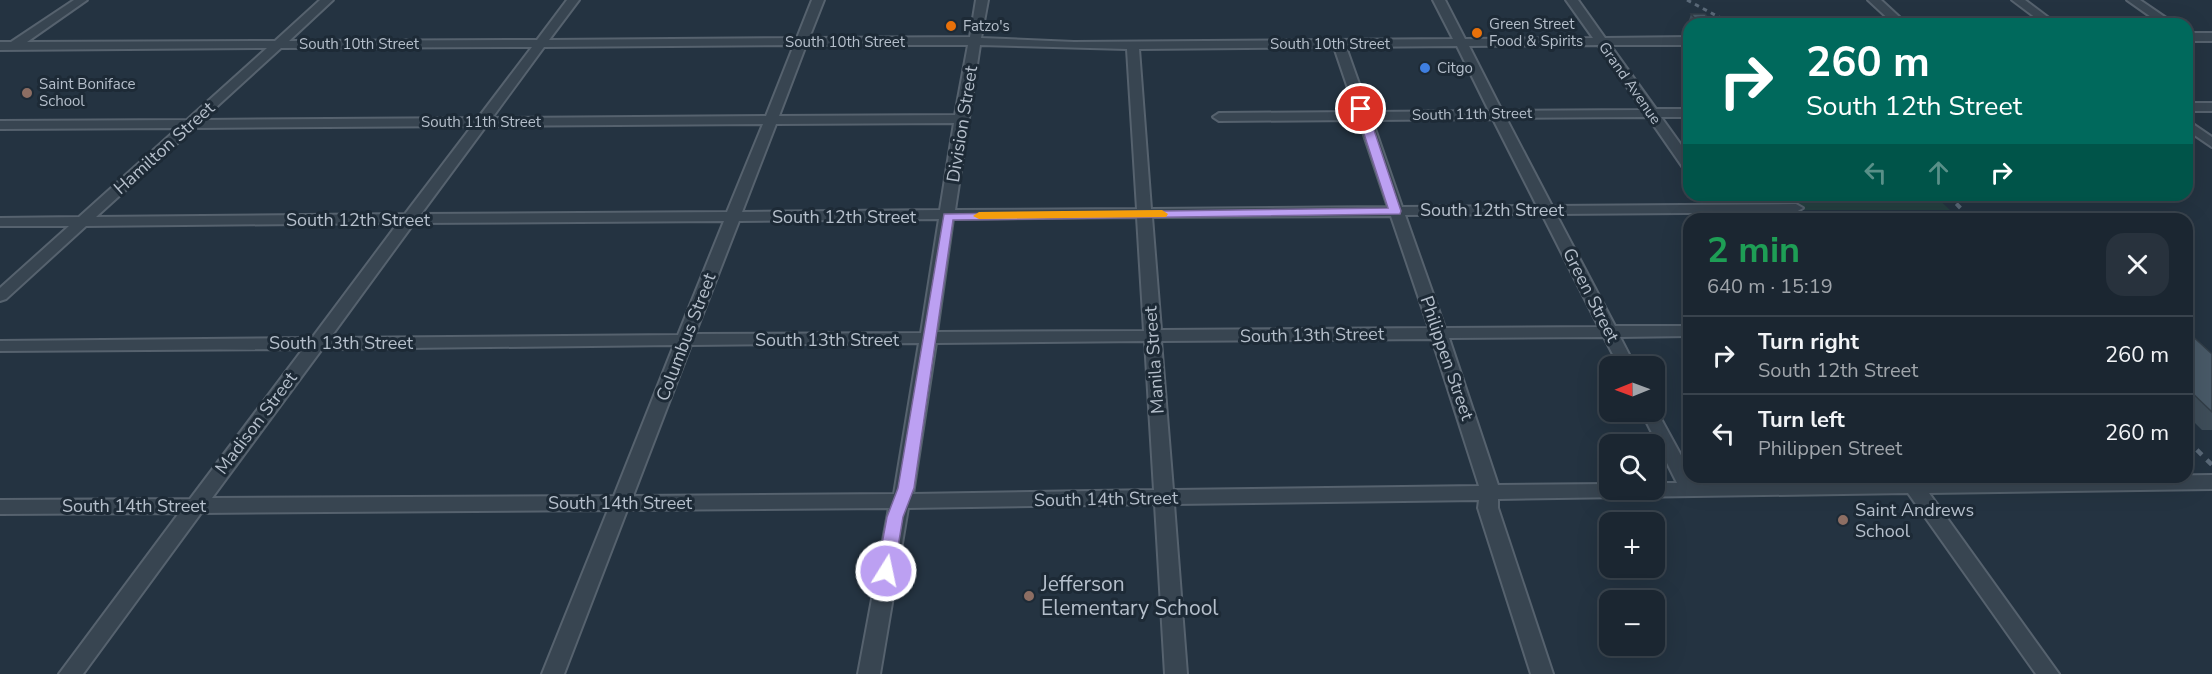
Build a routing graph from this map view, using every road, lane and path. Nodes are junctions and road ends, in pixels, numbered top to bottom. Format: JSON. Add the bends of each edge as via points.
{"nodes":[{"id":1,"x":81,"y":0,"type":"edge"},
{"id":2,"x":327,"y":0,"type":"edge"},
{"id":3,"x":573,"y":0,"type":"edge"},
{"id":4,"x":818,"y":0,"type":"edge"},
{"id":5,"x":982,"y":0,"type":"edge"},
{"id":6,"x":1439,"y":0,"type":"edge"},
{"id":7,"x":1572,"y":0,"type":"edge"},
{"id":8,"x":1874,"y":0,"type":"edge"},
{"id":9,"x":2018,"y":0,"type":"edge"},
{"id":10,"x":2133,"y":0,"type":"edge"},
{"id":11,"x":1894,"y":18,"type":"edge"},
{"id":12,"x":2042,"y":18,"type":"edge"},
{"id":13,"x":2160,"y":18,"type":"edge"},
{"id":14,"x":2193,"y":36,"type":"edge"},
{"id":15,"x":2212,"y":37,"type":"edge"},
{"id":16,"x":975,"y":41,"type":"junction"},
{"id":17,"x":1683,"y":41,"type":"edge"},
{"id":18,"x":802,"y":42,"type":"junction"},
{"id":19,"x":1601,"y":42,"type":"junction"},
{"id":20,"x":541,"y":43,"type":"junction"},
{"id":21,"x":279,"y":44,"type":"junction"},
{"id":22,"x":1339,"y":44,"type":"junction"},
{"id":23,"x":1462,"y":44,"type":"junction"},
{"id":24,"x":6,"y":46,"type":"edge"},
{"id":25,"x":1133,"y":46,"type":"junction"},
{"id":26,"x":0,"y":55,"type":"edge"},
{"id":27,"x":2193,"y":107,"type":"edge"},
{"id":28,"x":2212,"y":107,"type":"edge"},
{"id":29,"x":1651,"y":113,"type":"junction"},
{"id":30,"x":1683,"y":113,"type":"edge"},
{"id":31,"x":1498,"y":114,"type":"junction"},
{"id":32,"x":1364,"y":116,"type":"junction"},
{"id":33,"x":1219,"y":117,"type":"dead end"},
{"id":34,"x":962,"y":118,"type":"junction"},
{"id":35,"x":772,"y":120,"type":"junction"},
{"id":36,"x":482,"y":122,"type":"junction"},
{"id":37,"x":191,"y":124,"type":"junction"},
{"id":38,"x":0,"y":125,"type":"edge"},
{"id":39,"x":2193,"y":129,"type":"edge"},
{"id":40,"x":2212,"y":143,"type":"edge"},
{"id":41,"x":1683,"y":158,"type":"edge"},
{"id":42,"x":1796,"y":208,"type":"dead end"},
{"id":43,"x":1547,"y":210,"type":"junction"},
{"id":44,"x":1395,"y":211,"type":"junction"},
{"id":45,"x":1683,"y":213,"type":"edge"},
{"id":46,"x":1735,"y":213,"type":"edge"},
{"id":47,"x":1145,"y":214,"type":"junction"},
{"id":48,"x":948,"y":216,"type":"junction"},
{"id":49,"x":733,"y":218,"type":"junction"},
{"id":50,"x":409,"y":219,"type":"junction"},
{"id":51,"x":0,"y":222,"type":"edge"},
{"id":52,"x":82,"y":222,"type":"junction"},
{"id":53,"x":0,"y":296,"type":"edge"},
{"id":54,"x":1610,"y":331,"type":"junction"},
{"id":55,"x":1683,"y":331,"type":"edge"},
{"id":56,"x":1439,"y":334,"type":"junction"},
{"id":57,"x":1152,"y":337,"type":"junction"},
{"id":58,"x":929,"y":339,"type":"junction"},
{"id":59,"x":684,"y":341,"type":"junction"},
{"id":60,"x":316,"y":343,"type":"junction"},
{"id":61,"x":0,"y":346,"type":"edge"},
{"id":62,"x":1623,"y":356,"type":"edge"},
{"id":63,"x":1656,"y":422,"type":"edge"},
{"id":64,"x":1683,"y":476,"type":"edge"},
{"id":65,"x":2193,"y":482,"type":"edge"},
{"id":66,"x":2212,"y":482,"type":"edge"},
{"id":67,"x":1686,"y":483,"type":"edge"},
{"id":68,"x":1883,"y":483,"type":"edge"},
{"id":69,"x":1912,"y":483,"type":"edge"},
{"id":70,"x":1690,"y":490,"type":"junction"},
{"id":71,"x":1488,"y":494,"type":"junction"},
{"id":72,"x":1163,"y":498,"type":"junction"},
{"id":73,"x":901,"y":501,"type":"junction"},
{"id":74,"x":621,"y":504,"type":"junction"},
{"id":75,"x":195,"y":506,"type":"junction"},
{"id":76,"x":0,"y":507,"type":"edge"},
{"id":77,"x":70,"y":674,"type":"edge"},
{"id":78,"x":553,"y":674,"type":"edge"},
{"id":79,"x":869,"y":674,"type":"edge"},
{"id":80,"x":1176,"y":674,"type":"edge"},
{"id":81,"x":1542,"y":674,"type":"edge"},
{"id":82,"x":2048,"y":674,"type":"edge"}],
"edges":[{"from":1,"to":24,"type":"street"},
{"from":2,"to":21,"type":"street","name":"Hamilton Street"},
{"from":3,"to":20,"type":"street","name":"Madison Street"},
{"from":4,"to":18,"type":"street","name":"Columbus Street"},
{"from":5,"to":16,"type":"street","name":"Division Street"},
{"from":6,"to":23,"type":"street","name":"Green Street"},
{"from":7,"to":19,"type":"street","name":"Grand Avenue"},
{"from":8,"to":11,"type":"street"},
{"from":9,"to":12,"type":"street"},
{"from":10,"to":13,"type":"street"},
{"from":14,"to":15,"type":"street"},
{"from":16,"to":18,"type":"street","name":"South 10th Street"},
{"from":16,"to":25,"type":"street","name":"South 10th Street"},
{"from":16,"to":34,"type":"street","name":"Division Street"},
{"from":17,"to":19,"type":"street","name":"South 10th Street"},
{"from":18,"to":20,"type":"street","name":"South 10th Street"},
{"from":18,"to":35,"type":"street","name":"Columbus Street"},
{"from":19,"to":23,"type":"street","name":"South 10th Street"},
{"from":19,"to":29,"type":"street","name":"Grand Avenue"},
{"from":20,"to":21,"type":"street","name":"South 10th Street"},
{"from":20,"to":36,"type":"street","name":"Madison Street"},
{"from":21,"to":24,"type":"street","name":"South 10th Street"},
{"from":21,"to":37,"type":"street","name":"Hamilton Street"},
{"from":22,"to":23,"type":"street","name":"South 10th Street"},
{"from":22,"to":25,"type":"street","name":"South 10th Street"},
{"from":22,"to":32,"type":"street","name":"Philippen Street"},
{"from":23,"to":31,"type":"street","name":"Green Street"},
{"from":24,"to":26,"type":"street"},
{"from":25,"to":47,"type":"street","name":"Manila Street"},
{"from":27,"to":28,"type":"street"},
{"from":29,"to":30,"type":"street","name":"South 11th Street"},
{"from":29,"to":31,"type":"street","name":"South 11th Street"},
{"from":29,"to":41,"type":"street","name":"Grand Avenue"},
{"from":31,"to":32,"type":"street","name":"South 11th Street"},
{"from":31,"to":43,"type":"street","name":"Green Street"},
{"from":32,"to":33,"type":"street","name":"South 11th Street"},
{"from":32,"to":44,"type":"street","name":"Philippen Street"},
{"from":34,"to":35,"type":"street","name":"South 11th Street"},
{"from":34,"to":48,"type":"street","name":"Division Street"},
{"from":35,"to":36,"type":"street","name":"South 11th Street"},
{"from":35,"to":49,"type":"street","name":"Columbus Street"},
{"from":36,"to":37,"type":"street","name":"South 11th Street"},
{"from":36,"to":50,"type":"street","name":"Madison Street"},
{"from":37,"to":38,"type":"street","name":"South 11th Street"},
{"from":37,"to":52,"type":"street","name":"Hamilton Street"},
{"from":39,"to":40,"type":"street"},
{"from":42,"to":46,"type":"street","name":"South 12th Street"},
{"from":43,"to":44,"type":"street","name":"South 12th Street"},
{"from":43,"to":45,"type":"street","name":"South 12th Street"},
{"from":43,"to":54,"type":"street","name":"Green Street"},
{"from":44,"to":47,"type":"street","name":"South 12th Street"},
{"from":44,"to":56,"type":"street","name":"Philippen Street"},
{"from":47,"to":48,"type":"street","name":"South 12th Street"},
{"from":47,"to":57,"type":"street","name":"Manila Street"},
{"from":48,"to":49,"type":"street","name":"South 12th Street"},
{"from":48,"to":58,"type":"street","name":"Division Street"},
{"from":49,"to":50,"type":"street","name":"South 12th Street"},
{"from":49,"to":59,"type":"street","name":"Columbus Street"},
{"from":50,"to":52,"type":"street","name":"South 12th Street"},
{"from":50,"to":60,"type":"street","name":"Madison Street"},
{"from":51,"to":52,"type":"street","name":"South 12th Street"},
{"from":52,"to":53,"type":"street","name":"Hamilton Street"},
{"from":54,"to":55,"type":"street","name":"South 13th Street"},
{"from":54,"to":56,"type":"street","name":"South 13th Street"},
{"from":54,"to":62,"type":"street","name":"Green Street"},
{"from":56,"to":57,"type":"street","name":"South 13th Street"},
{"from":56,"to":71,"type":"street","name":"Philippen Street","via":[[1488,480]]},
{"from":57,"to":58,"type":"street","name":"South 13th Street"},
{"from":57,"to":72,"type":"street","name":"Manila Street"},
{"from":58,"to":59,"type":"street","name":"South 13th Street"},
{"from":58,"to":73,"type":"street","name":"Division Street"},
{"from":59,"to":60,"type":"street","name":"South 13th Street"},
{"from":59,"to":74,"type":"street","name":"Columbus Street"},
{"from":60,"to":61,"type":"street","name":"South 13th Street"},
{"from":60,"to":75,"type":"street","name":"Madison Street"},
{"from":63,"to":64,"type":"street"},
{"from":65,"to":66,"type":"street","name":"South 14th Street"},
{"from":67,"to":70,"type":"street"},
{"from":68,"to":70,"type":"street","name":"South 14th Street"},
{"from":69,"to":82,"type":"street"},
{"from":70,"to":71,"type":"street","name":"South 14th Street"},
{"from":71,"to":72,"type":"street","name":"South 14th Street"},
{"from":71,"to":81,"type":"street","name":"Philippen Street","via":[[1488,508]]},
{"from":72,"to":73,"type":"street","name":"South 14th Street"},
{"from":72,"to":80,"type":"street","name":"Manila Street"},
{"from":73,"to":74,"type":"street","name":"South 14th Street"},
{"from":73,"to":79,"type":"street","name":"Division Street"},
{"from":74,"to":75,"type":"street","name":"South 14th Street"},
{"from":74,"to":78,"type":"street","name":"Columbus Street"},
{"from":75,"to":76,"type":"street","name":"South 14th Street"},
{"from":75,"to":77,"type":"street","name":"Madison Street"}]}
